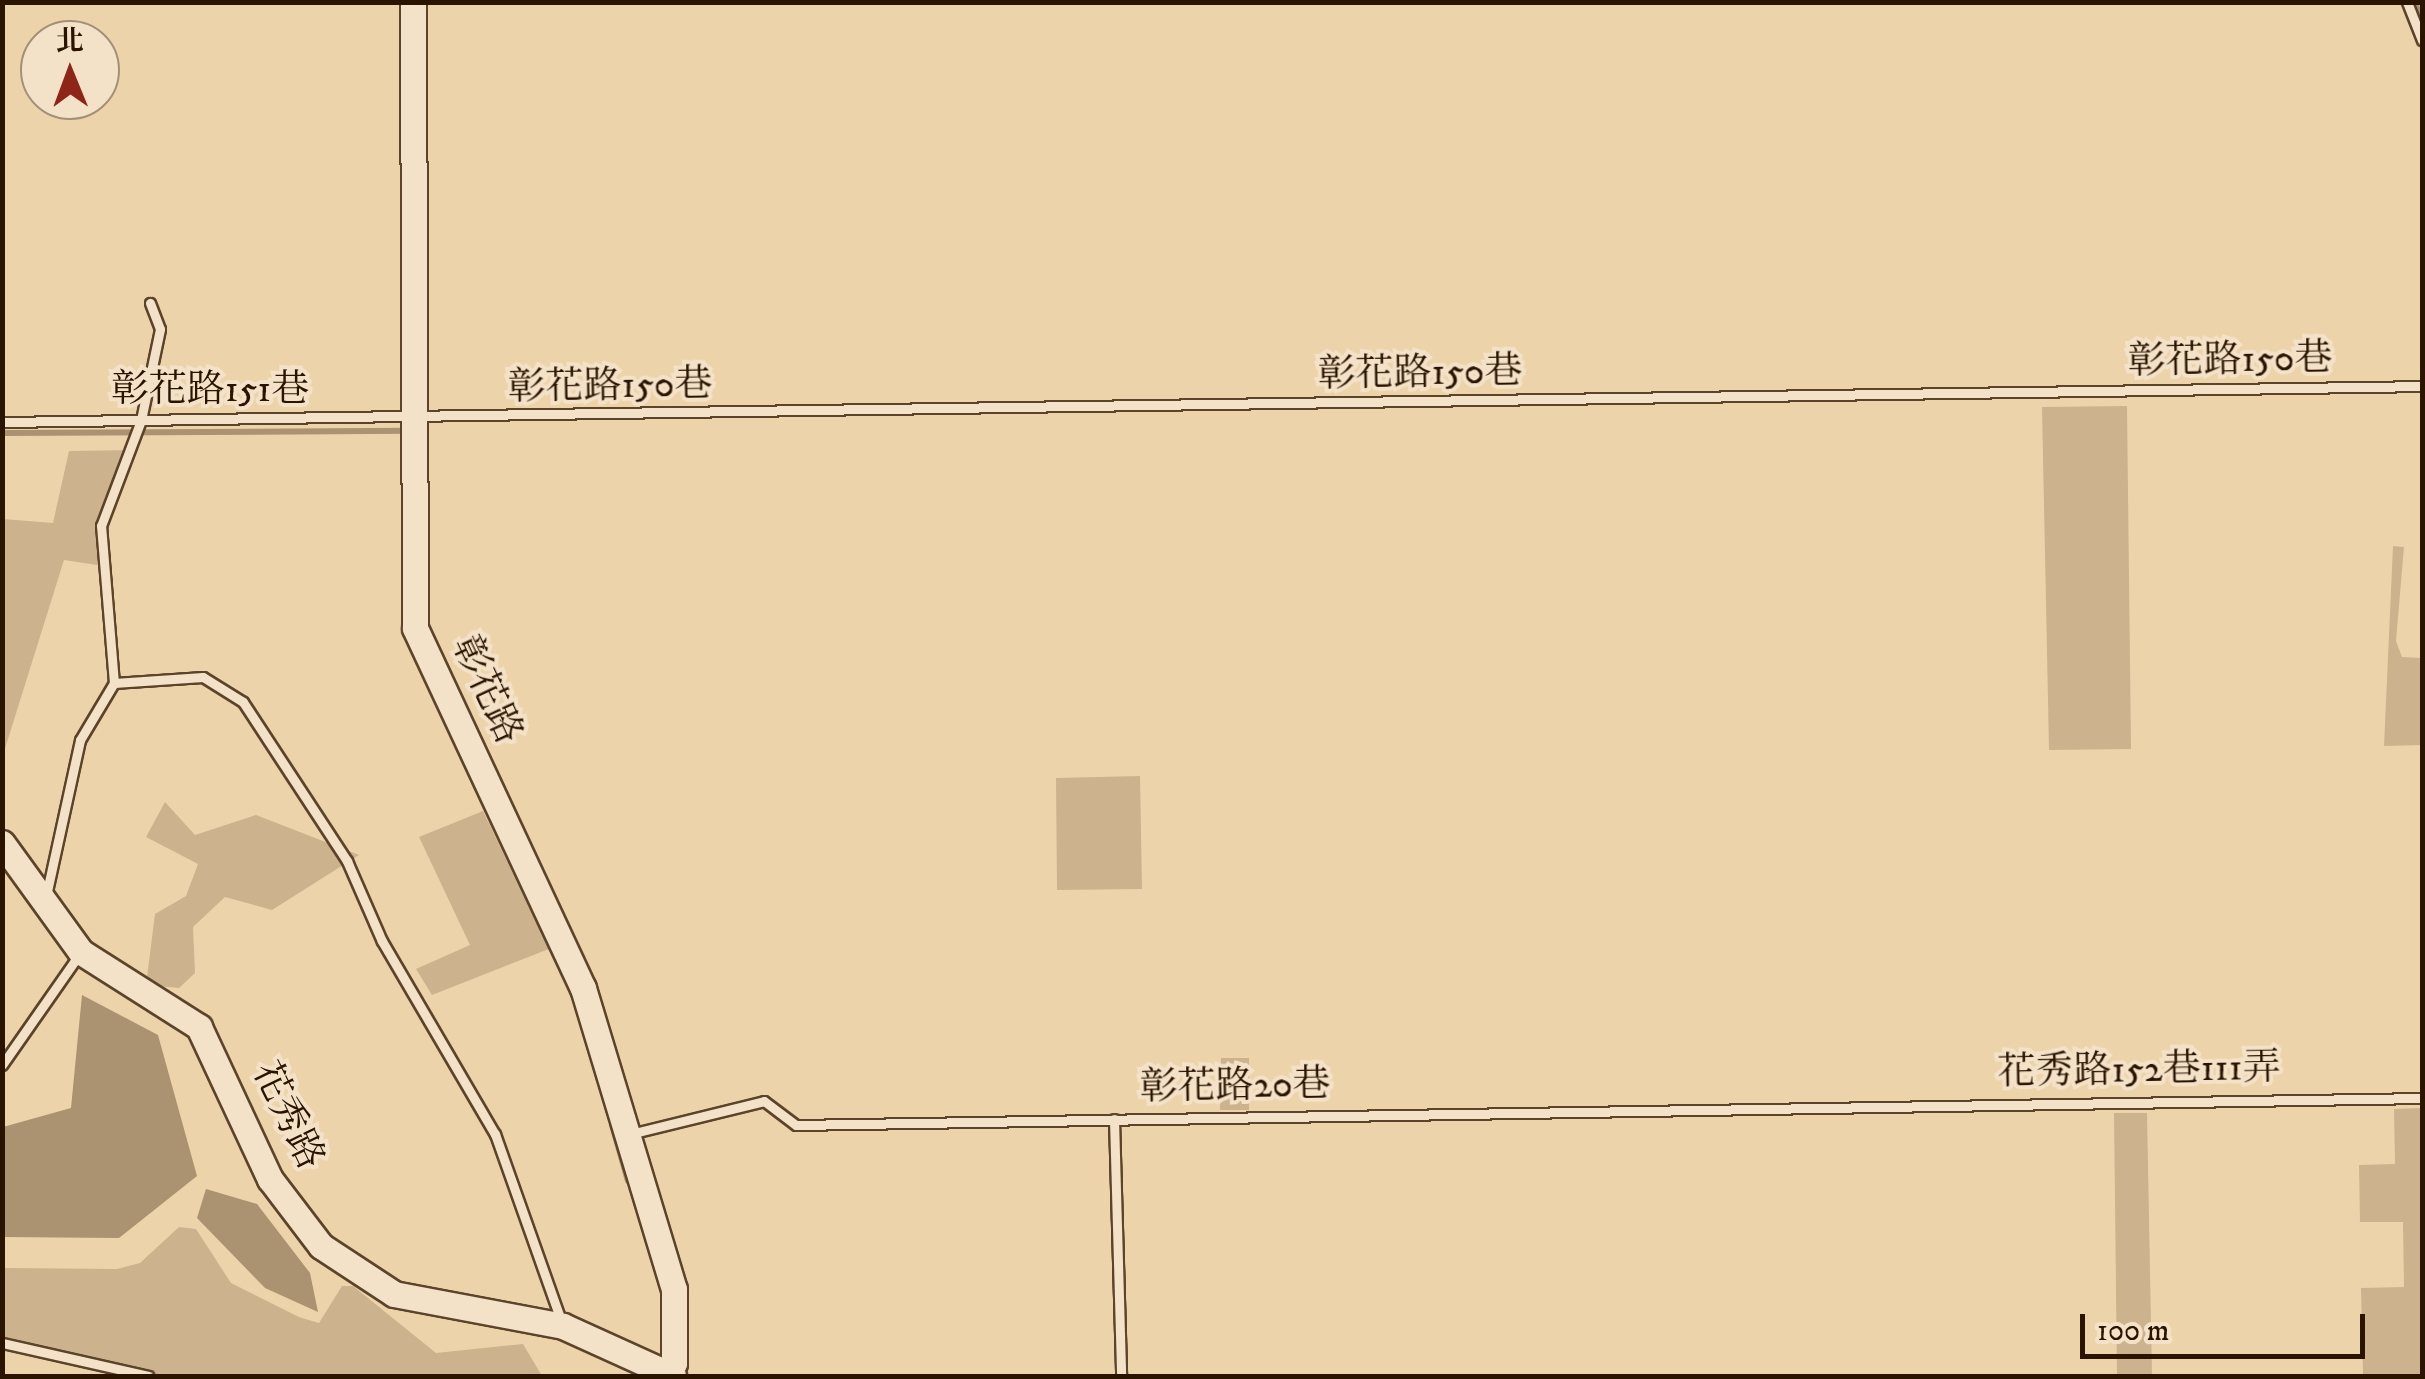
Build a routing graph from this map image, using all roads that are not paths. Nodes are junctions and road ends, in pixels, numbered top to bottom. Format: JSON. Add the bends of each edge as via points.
{"nodes":[{"id":1,"x":412,"y":2,"type":"edge"},
{"id":2,"x":2407,"y":2,"type":"edge"},
{"id":3,"x":2422,"y":40,"type":"edge"},
{"id":4,"x":150,"y":303,"type":"dead end"},
{"id":5,"x":2422,"y":386,"type":"edge"},
{"id":6,"x":141,"y":420,"type":"junction"},
{"id":7,"x":418,"y":420,"type":"junction"},
{"id":8,"x":2,"y":422,"type":"edge"},
{"id":9,"x":114,"y":683,"type":"junction"},
{"id":10,"x":2,"y":843,"type":"edge"},
{"id":11,"x":44,"y":903,"type":"junction"},
{"id":12,"x":80,"y":952,"type":"junction"},
{"id":13,"x":2,"y":1065,"type":"edge"},
{"id":14,"x":2422,"y":1098,"type":"edge"},
{"id":15,"x":1856,"y":1105,"type":"joint"},
{"id":16,"x":1114,"y":1119,"type":"junction"},
{"id":17,"x":627,"y":1135,"type":"junction"},
{"id":18,"x":563,"y":1326,"type":"junction"},
{"id":19,"x":2,"y":1344,"type":"edge"},
{"id":20,"x":665,"y":1375,"type":"edge"},
{"id":21,"x":148,"y":1376,"type":"edge"},
{"id":22,"x":1120,"y":1376,"type":"edge"}],
"edges":[{"from":1,"to":7,"type":"street","name":"彰花路"},
{"from":2,"to":3,"type":"lane"},
{"from":4,"to":6,"type":"lane","via":[[160,329]]},
{"from":5,"to":7,"type":"lane","name":"彰花路150巷"},
{"from":6,"to":7,"type":"lane","name":"彰花路151巷"},
{"from":6,"to":8,"type":"lane","name":"彰花路151巷"},
{"from":6,"to":9,"type":"lane","via":[[100,526]]},
{"from":7,"to":17,"type":"street","name":"彰花路","via":[[415,628],[583,988]]},
{"from":9,"to":11,"type":"lane","via":[[80,740]]},
{"from":9,"to":18,"type":"lane","via":[[204,677],[243,702],[346,861],[382,941],[495,1134]]},
{"from":10,"to":11,"type":"street","name":"花秀路"},
{"from":11,"to":12,"type":"street","name":"花秀路"},
{"from":12,"to":13,"type":"lane"},
{"from":12,"to":18,"type":"street","name":"花秀路","via":[[199,1027],[270,1179],[322,1246],[394,1294]]},
{"from":14,"to":15,"type":"lane","name":"花秀路152巷111弄"},
{"from":15,"to":16,"type":"lane","name":"彰花路20巷"},
{"from":16,"to":17,"type":"lane","name":"彰花路20巷","via":[[796,1125],[764,1102]]},
{"from":16,"to":22,"type":"lane"},
{"from":17,"to":20,"type":"street","name":"彰花路","via":[[674,1289],[674,1363]]},
{"from":18,"to":20,"type":"street","name":"花秀路"},
{"from":19,"to":21,"type":"lane"}]}
